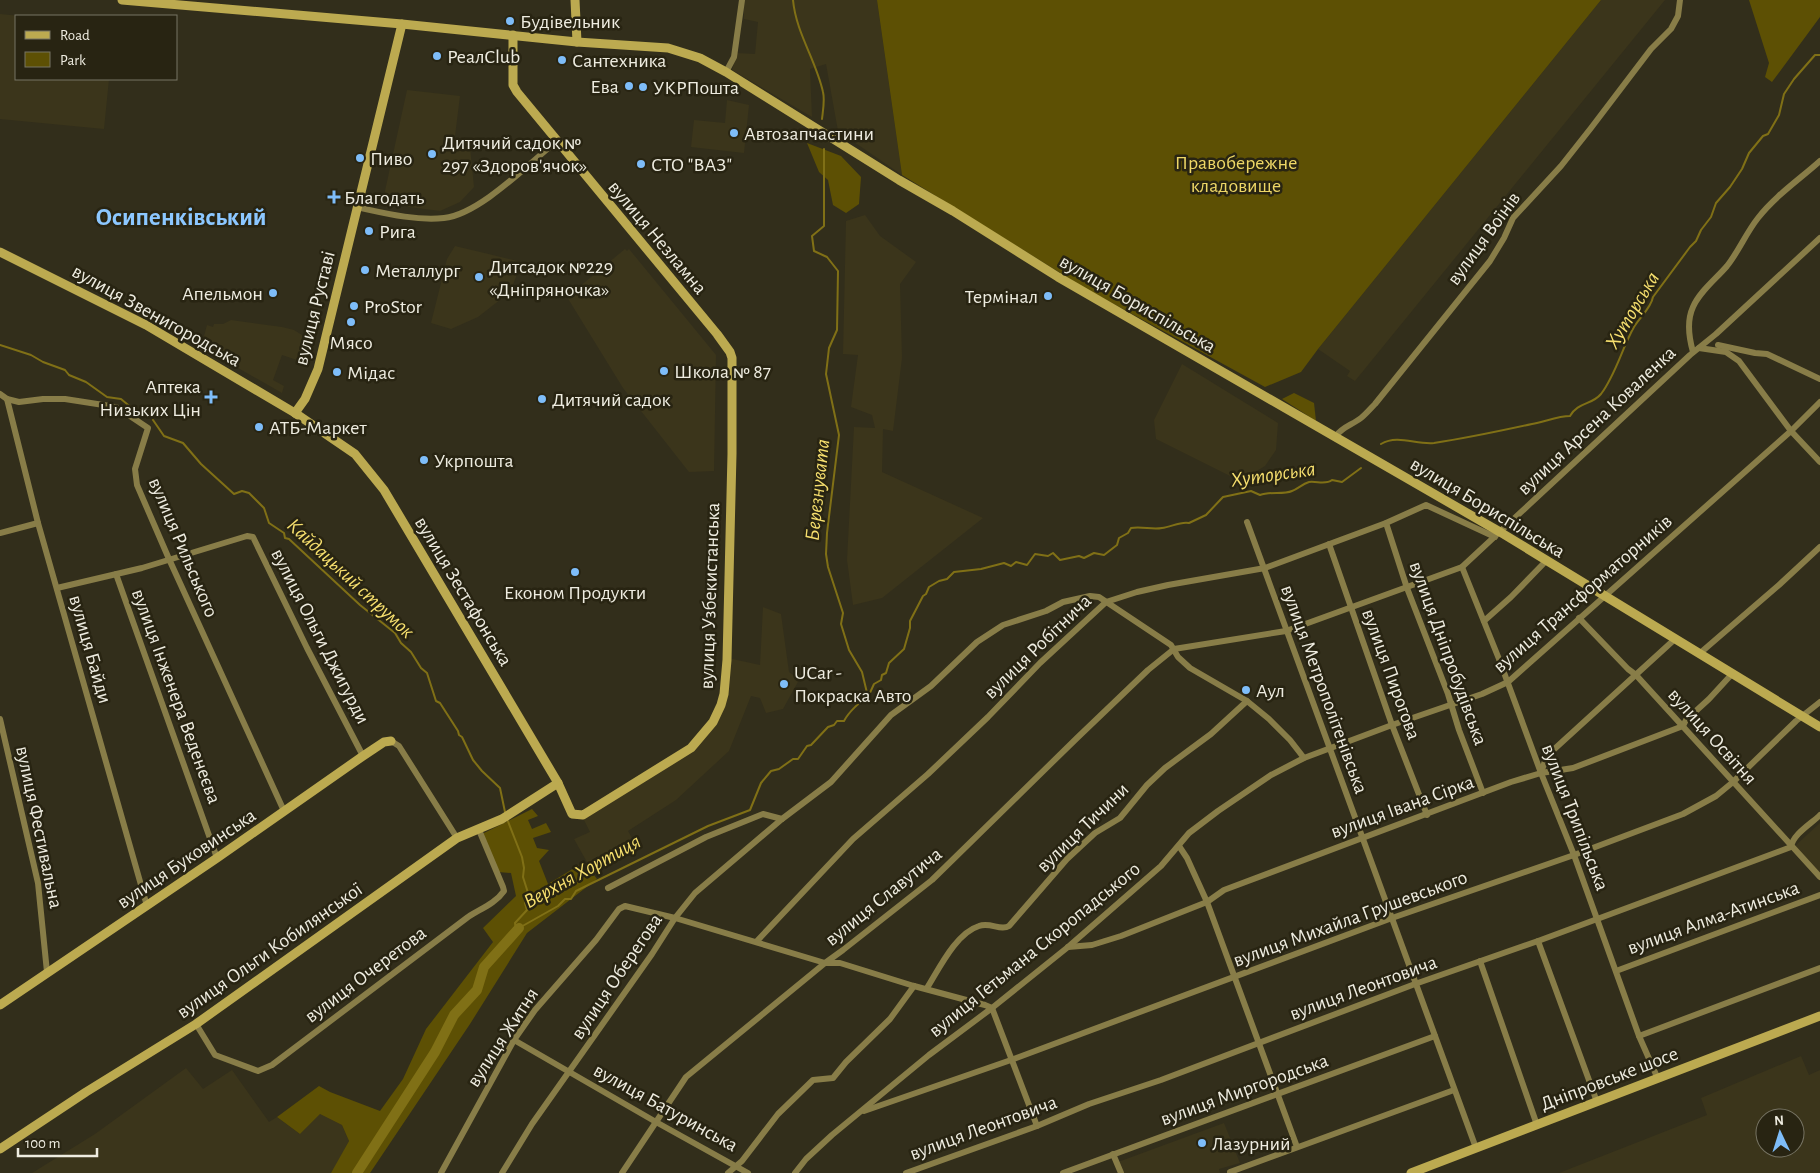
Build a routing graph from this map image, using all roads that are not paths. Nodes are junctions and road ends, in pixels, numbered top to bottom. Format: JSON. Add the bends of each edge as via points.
{"nodes":[{"id":1,"x":122,"y":0,"type":"edge"},
{"id":2,"x":575,"y":0,"type":"edge"},
{"id":3,"x":742,"y":0,"type":"edge"},
{"id":4,"x":1680,"y":0,"type":"edge"},
{"id":5,"x":402,"y":24,"type":"junction"},
{"id":6,"x":513,"y":34,"type":"junction"},
{"id":7,"x":577,"y":42,"type":"junction"},
{"id":8,"x":726,"y":72,"type":"junction"},
{"id":9,"x":557,"y":141,"type":"junction"},
{"id":10,"x":1820,"y":161,"type":"edge"},
{"id":11,"x":356,"y":207,"type":"junction"},
{"id":12,"x":1820,"y":238,"type":"edge"},
{"id":13,"x":0,"y":252,"type":"edge"},
{"id":14,"x":1716,"y":334,"type":"junction"},
{"id":15,"x":1718,"y":345,"type":"junction"},
{"id":16,"x":1696,"y":350,"type":"junction"},
{"id":17,"x":1726,"y":352,"type":"junction"},
{"id":18,"x":732,"y":358,"type":"joint"},
{"id":19,"x":1820,"y":379,"type":"edge"},
{"id":20,"x":0,"y":394,"type":"edge"},
{"id":21,"x":7,"y":399,"type":"junction"},
{"id":22,"x":1820,"y":402,"type":"edge"},
{"id":23,"x":295,"y":413,"type":"junction"},
{"id":24,"x":1791,"y":431,"type":"junction"},
{"id":25,"x":1336,"y":436,"type":"junction"},
{"id":26,"x":1820,"y":462,"type":"edge"},
{"id":27,"x":1247,"y":522,"type":"dead end"},
{"id":28,"x":38,"y":523,"type":"junction"},
{"id":29,"x":1386,"y":523,"type":"junction"},
{"id":30,"x":0,"y":533,"type":"edge"},
{"id":31,"x":1497,"y":534,"type":"junction"},
{"id":32,"x":1328,"y":544,"type":"junction"},
{"id":33,"x":1820,"y":547,"type":"edge"},
{"id":34,"x":169,"y":559,"type":"junction"},
{"id":35,"x":1546,"y":561,"type":"junction"},
{"id":36,"x":1462,"y":567,"type":"junction"},
{"id":37,"x":1265,"y":568,"type":"junction"},
{"id":38,"x":116,"y":574,"type":"junction"},
{"id":39,"x":57,"y":588,"type":"junction"},
{"id":40,"x":1407,"y":588,"type":"junction"},
{"id":41,"x":1604,"y":596,"type":"junction"},
{"id":42,"x":1106,"y":602,"type":"junction"},
{"id":43,"x":1350,"y":607,"type":"junction"},
{"id":44,"x":1579,"y":618,"type":"junction"},
{"id":45,"x":1484,"y":621,"type":"junction"},
{"id":46,"x":1286,"y":630,"type":"junction"},
{"id":47,"x":1675,"y":640,"type":"junction"},
{"id":48,"x":1174,"y":649,"type":"junction"},
{"id":49,"x":1699,"y":654,"type":"junction"},
{"id":50,"x":1732,"y":674,"type":"junction"},
{"id":51,"x":1636,"y":675,"type":"junction"},
{"id":52,"x":1508,"y":682,"type":"junction"},
{"id":53,"x":1247,"y":701,"type":"junction"},
{"id":54,"x":1820,"y":702,"type":"edge"},
{"id":55,"x":1451,"y":706,"type":"junction"},
{"id":56,"x":1802,"y":716,"type":"junction"},
{"id":57,"x":0,"y":719,"type":"edge"},
{"id":58,"x":1392,"y":725,"type":"junction"},
{"id":59,"x":1683,"y":726,"type":"junction"},
{"id":60,"x":1820,"y":727,"type":"edge"},
{"id":61,"x":391,"y":741,"type":"joint"},
{"id":62,"x":1329,"y":748,"type":"junction"},
{"id":63,"x":363,"y":756,"type":"junction"},
{"id":64,"x":1304,"y":758,"type":"junction"},
{"id":65,"x":1541,"y":773,"type":"junction"},
{"id":66,"x":1733,"y":782,"type":"junction"},
{"id":67,"x":558,"y":783,"type":"junction"},
{"id":68,"x":1483,"y":794,"type":"junction"},
{"id":69,"x":284,"y":812,"type":"junction"},
{"id":70,"x":572,"y":814,"type":"joint"},
{"id":71,"x":1427,"y":815,"type":"junction"},
{"id":72,"x":1820,"y":815,"type":"edge"},
{"id":73,"x":782,"y":820,"type":"junction"},
{"id":74,"x":480,"y":830,"type":"junction"},
{"id":75,"x":457,"y":838,"type":"junction"},
{"id":76,"x":1363,"y":838,"type":"junction"},
{"id":77,"x":1179,"y":846,"type":"junction"},
{"id":78,"x":1791,"y":847,"type":"junction"},
{"id":79,"x":1574,"y":855,"type":"junction"},
{"id":80,"x":217,"y":858,"type":"junction"},
{"id":81,"x":1820,"y":877,"type":"edge"},
{"id":82,"x":608,"y":888,"type":"dead end"},
{"id":83,"x":1820,"y":895,"type":"edge"},
{"id":84,"x":1207,"y":902,"type":"junction"},
{"id":85,"x":147,"y":906,"type":"junction"},
{"id":86,"x":675,"y":918,"type":"junction"},
{"id":87,"x":1392,"y":918,"type":"junction"},
{"id":88,"x":1597,"y":919,"type":"junction"},
{"id":89,"x":757,"y":941,"type":"junction"},
{"id":90,"x":1538,"y":942,"type":"junction"},
{"id":91,"x":1068,"y":947,"type":"junction"},
{"id":92,"x":1480,"y":961,"type":"junction"},
{"id":93,"x":825,"y":963,"type":"junction"},
{"id":94,"x":1820,"y":968,"type":"edge"},
{"id":95,"x":1616,"y":971,"type":"junction"},
{"id":96,"x":48,"y":972,"type":"junction"},
{"id":97,"x":1234,"y":978,"type":"junction"},
{"id":98,"x":1416,"y":984,"type":"junction"},
{"id":99,"x":914,"y":986,"type":"junction"},
{"id":100,"x":927,"y":988,"type":"junction"},
{"id":101,"x":0,"y":1002,"type":"edge"},
{"id":102,"x":992,"y":1008,"type":"junction"},
{"id":103,"x":1820,"y":1016,"type":"edge"},
{"id":104,"x":196,"y":1024,"type":"junction"},
{"id":105,"x":1435,"y":1036,"type":"junction"},
{"id":106,"x":1639,"y":1036,"type":"junction"},
{"id":107,"x":514,"y":1040,"type":"junction"},
{"id":108,"x":1257,"y":1043,"type":"junction"},
{"id":109,"x":1011,"y":1060,"type":"junction"},
{"id":110,"x":570,"y":1071,"type":"junction"},
{"id":111,"x":1658,"y":1079,"type":"junction"},
{"id":112,"x":1454,"y":1090,"type":"junction"},
{"id":113,"x":1277,"y":1094,"type":"junction"},
{"id":114,"x":1597,"y":1102,"type":"junction"},
{"id":115,"x":860,"y":1112,"type":"junction"},
{"id":116,"x":656,"y":1122,"type":"junction"},
{"id":117,"x":1537,"y":1125,"type":"junction"},
{"id":118,"x":1037,"y":1126,"type":"junction"},
{"id":119,"x":1297,"y":1147,"type":"junction"},
{"id":120,"x":0,"y":1148,"type":"edge"},
{"id":121,"x":1476,"y":1148,"type":"junction"},
{"id":122,"x":1113,"y":1154,"type":"junction"},
{"id":123,"x":736,"y":1165,"type":"junction"},
{"id":124,"x":1230,"y":1172,"type":"edge"},
{"id":125,"x":1415,"y":1172,"type":"edge"},
{"id":126,"x":441,"y":1173,"type":"edge"},
{"id":127,"x":502,"y":1173,"type":"edge"},
{"id":128,"x":622,"y":1173,"type":"edge"},
{"id":129,"x":728,"y":1173,"type":"edge"},
{"id":130,"x":748,"y":1173,"type":"edge"},
{"id":131,"x":795,"y":1173,"type":"edge"},
{"id":132,"x":906,"y":1173,"type":"edge"},
{"id":133,"x":1063,"y":1173,"type":"edge"},
{"id":134,"x":1121,"y":1173,"type":"edge"}],
"edges":[{"from":1,"to":5,"type":"street","name":"вулиця Бориспільська"},
{"from":2,"to":7,"type":"street"},
{"from":3,"to":8,"type":"street","via":[[734,57]]},
{"from":4,"to":25,"type":"street","name":"вулиця Воїнів","via":[[1678,16],[1671,29],[1651,49],[1592,128],[1513,218],[1490,261],[1375,404]]},
{"from":5,"to":6,"type":"street","name":"вулиця Бориспільська"},
{"from":5,"to":11,"type":"street","name":"вулиця Руставі"},
{"from":6,"to":7,"type":"street","name":"вулиця Бориспільська"},
{"from":6,"to":9,"type":"street","name":"вулиця Незламна","via":[[512,86]]},
{"from":7,"to":8,"type":"street","name":"вулиця Бориспільська","via":[[668,48],[700,58]]},
{"from":8,"to":25,"type":"street","name":"вулиця Бориспільська","via":[[1058,277]]},
{"from":9,"to":11,"type":"street","via":[[491,196],[464,213],[444,218],[422,218]]},
{"from":9,"to":18,"type":"street","name":"вулиця Незламна","via":[[717,334]]},
{"from":10,"to":16,"type":"street","via":[[1758,218],[1728,264],[1697,299],[1690,318],[1690,344]]},
{"from":11,"to":23,"type":"street","name":"вулиця Руставі","via":[[318,369]]},
{"from":12,"to":14,"type":"street","name":"вулиця Арсена Коваленка"},
{"from":13,"to":23,"type":"street","name":"вулиця Звенигородська","via":[[146,325]]},
{"from":14,"to":15,"type":"street"},
{"from":14,"to":16,"type":"street","name":"вулиця Арсена Коваленка"},
{"from":15,"to":17,"type":"street"},
{"from":15,"to":19,"type":"street","via":[[1767,354]]},
{"from":16,"to":17,"type":"street"},
{"from":16,"to":31,"type":"street","name":"вулиця Арсена Коваленка"},
{"from":17,"to":24,"type":"street","via":[[1739,361]]},
{"from":18,"to":70,"type":"street","name":"вулиця Узбекистанська","via":[[727,660],[722,705],[701,736],[684,753],[583,815]]},
{"from":20,"to":21,"type":"street"},
{"from":21,"to":28,"type":"street","name":"вулиця Байди"},
{"from":21,"to":34,"type":"street","name":"вулиця Рильського","via":[[23,402],[65,399],[110,406],[148,428],[136,466],[136,480]]},
{"from":22,"to":24,"type":"street","name":"вулиця Трансформаторників"},
{"from":23,"to":67,"type":"street","name":"вулиця Зестафонська","via":[[355,454],[384,490]]},
{"from":24,"to":26,"type":"street"},
{"from":24,"to":41,"type":"street","name":"вулиця Трансформаторників"},
{"from":25,"to":31,"type":"street","name":"вулиця Бориспільська"},
{"from":27,"to":37,"type":"street","name":"вулиця Метрополітенівська"},
{"from":28,"to":30,"type":"street"},
{"from":28,"to":39,"type":"street","name":"вулиця Байди"},
{"from":29,"to":31,"type":"street","via":[[1426,506]]},
{"from":29,"to":32,"type":"street"},
{"from":29,"to":40,"type":"street","name":"вулиця Дніпробудівська"},
{"from":31,"to":35,"type":"street","name":"вулиця Бориспільська"},
{"from":31,"to":36,"type":"street","name":"вулиця Арсена Коваленка"},
{"from":32,"to":37,"type":"street"},
{"from":32,"to":43,"type":"street","name":"вулиця Пирогова"},
{"from":33,"to":49,"type":"street"},
{"from":34,"to":38,"type":"street"},
{"from":34,"to":63,"type":"street","name":"вулиця Ольги Джигурди","via":[[253,537]]},
{"from":34,"to":69,"type":"street","name":"вулиця Рильського"},
{"from":35,"to":41,"type":"street","name":"вулиця Бориспільська"},
{"from":35,"to":45,"type":"street"},
{"from":36,"to":40,"type":"street","name":"вулиця Арсена Коваленка"},
{"from":36,"to":45,"type":"street","name":"вулиця Трипільська"},
{"from":37,"to":42,"type":"street","via":[[1168,585]]},
{"from":37,"to":46,"type":"street","name":"вулиця Метрополітенівська"},
{"from":38,"to":39,"type":"street"},
{"from":38,"to":80,"type":"street","name":"вулиця Інженера Веденеєва"},
{"from":39,"to":85,"type":"street","name":"вулиця Байди"},
{"from":40,"to":43,"type":"street","name":"вулиця Арсена Коваленка"},
{"from":40,"to":55,"type":"street","name":"вулиця Дніпробудівська"},
{"from":41,"to":44,"type":"street","name":"вулиця Трансформаторників"},
{"from":41,"to":47,"type":"street","name":"вулиця Бориспільська"},
{"from":42,"to":48,"type":"street"},
{"from":42,"to":73,"type":"street","name":"вулиця Робітнича","via":[[1090,596],[1063,602],[1003,625],[977,642],[931,686],[891,715],[831,782]]},
{"from":42,"to":89,"type":"street","name":"вулиця Робітнича","via":[[921,780],[858,834]]},
{"from":43,"to":46,"type":"street","name":"вулиця Арсена Коваленка"},
{"from":43,"to":58,"type":"street","name":"вулиця Пирогова"},
{"from":44,"to":51,"type":"street","name":"вулиця Освітня"},
{"from":44,"to":52,"type":"street","name":"вулиця Трансформаторників"},
{"from":45,"to":52,"type":"street","name":"вулиця Трипільська"},
{"from":46,"to":48,"type":"street","name":"вулиця Арсена Коваленка"},
{"from":46,"to":62,"type":"street","name":"вулиця Метрополітенівська"},
{"from":47,"to":49,"type":"street","name":"вулиця Бориспільська"},
{"from":47,"to":51,"type":"street"},
{"from":48,"to":53,"type":"street","via":[[1190,668]]},
{"from":48,"to":93,"type":"street","name":"вулиця Славутича","via":[[1148,670],[932,880]]},
{"from":49,"to":50,"type":"street","name":"вулиця Бориспільська"},
{"from":50,"to":56,"type":"street","name":"вулиця Бориспільська"},
{"from":50,"to":59,"type":"street","name":"вулиця Івана Сірка"},
{"from":51,"to":59,"type":"street","name":"вулиця Освітня"},
{"from":51,"to":65,"type":"street","via":[[1550,753]]},
{"from":52,"to":55,"type":"street","name":"вулиця Трансформаторників"},
{"from":52,"to":65,"type":"street","name":"вулиця Трипільська"},
{"from":53,"to":64,"type":"street","via":[[1290,740]]},
{"from":53,"to":100,"type":"street","name":"вулиця Тичини","via":[[1211,734],[1165,768],[1120,818],[1095,833],[1067,859],[1009,926],[1003,928],[987,924],[968,931]]},
{"from":54,"to":56,"type":"street","name":"вулиця Михайла Грушевського"},
{"from":55,"to":58,"type":"street","name":"вулиця Трансформаторників"},
{"from":55,"to":68,"type":"street","name":"вулиця Дніпробудівська"},
{"from":56,"to":60,"type":"street","name":"вулиця Бориспільська"},
{"from":56,"to":66,"type":"street","name":"вулиця Михайла Грушевського"},
{"from":57,"to":96,"type":"street","name":"вулиця Фестивальна","via":[[38,883]]},
{"from":58,"to":62,"type":"street","name":"вулиця Трансформаторників"},
{"from":58,"to":71,"type":"street","name":"вулиця Пирогова"},
{"from":59,"to":65,"type":"street","name":"вулиця Івана Сірка","via":[[1574,768]]},
{"from":59,"to":66,"type":"street","name":"вулиця Освітня"},
{"from":61,"to":63,"type":"street","name":"вулиця Буковинська"},
{"from":61,"to":75,"type":"street","via":[[399,746]]},
{"from":62,"to":64,"type":"street","name":"вулиця Гетьмана Скоропадського"},
{"from":62,"to":76,"type":"street","name":"вулиця Метрополітенівська"},
{"from":63,"to":69,"type":"street","name":"вулиця Буковинська"},
{"from":64,"to":77,"type":"street","name":"вулиця Гетьмана Скоропадського","via":[[1271,775],[1218,811],[1189,833]]},
{"from":65,"to":68,"type":"street","name":"вулиця Івана Сірка"},
{"from":65,"to":79,"type":"street","name":"вулиця Трипільська"},
{"from":66,"to":78,"type":"street","name":"вулиця Освітня"},
{"from":66,"to":79,"type":"street","name":"вулиця Михайла Грушевського","via":[[1684,814]]},
{"from":67,"to":70,"type":"street","name":"вулиця Зестафонська"},
{"from":67,"to":74,"type":"street","name":"вулиця Ольги Кобилянської"},
{"from":68,"to":71,"type":"street","name":"вулиця Івана Сірка"},
{"from":69,"to":80,"type":"street","name":"вулиця Буковинська"},
{"from":71,"to":76,"type":"street","name":"вулиця Івана Сірка"},
{"from":72,"to":78,"type":"street","via":[[1796,837]]},
{"from":73,"to":82,"type":"street","via":[[763,814],[714,833]]},
{"from":73,"to":86,"type":"street","name":"вулиця Оберегова","via":[[695,893]]},
{"from":74,"to":75,"type":"street","name":"вулиця Ольги Кобилянської"},
{"from":74,"to":104,"type":"street","name":"вулиця Очеретова","via":[[503,887],[502,895],[272,1065],[258,1072],[215,1055]]},
{"from":75,"to":104,"type":"street","name":"вулиця Ольги Кобилянської"},
{"from":76,"to":84,"type":"street","name":"вулиця Івана Сірка","via":[[1224,890]]},
{"from":76,"to":87,"type":"street","name":"вулиця Метрополітенівська"},
{"from":77,"to":84,"type":"street"},
{"from":77,"to":91,"type":"street","name":"вулиця Гетьмана Скоропадського","via":[[1161,866]]},
{"from":78,"to":81,"type":"street","name":"вулиця Освітня"},
{"from":78,"to":88,"type":"street","name":"вулиця Леонтовича"},
{"from":79,"to":87,"type":"street","name":"вулиця Михайла Грушевського"},
{"from":79,"to":88,"type":"street","name":"вулиця Трипільська"},
{"from":80,"to":85,"type":"street","name":"вулиця Буковинська"},
{"from":83,"to":95,"type":"street","name":"вулиця Алма-Атинська"},
{"from":84,"to":91,"type":"street","name":"вулиця Івана Сірка","via":[[1092,945]]},
{"from":84,"to":97,"type":"street"},
{"from":85,"to":96,"type":"street","name":"вулиця Буковинська"},
{"from":86,"to":89,"type":"street"},
{"from":86,"to":107,"type":"street","name":"вулиця Житня","via":[[625,906],[619,909]]},
{"from":86,"to":110,"type":"street","name":"вулиця Оберегова"},
{"from":87,"to":97,"type":"street","name":"вулиця Михайла Грушевського"},
{"from":87,"to":98,"type":"street","name":"вулиця Метрополітенівська"},
{"from":88,"to":90,"type":"street","name":"вулиця Леонтовича"},
{"from":88,"to":95,"type":"street","name":"вулиця Трипільська"},
{"from":89,"to":93,"type":"street"},
{"from":90,"to":92,"type":"street","name":"вулиця Леонтовича"},
{"from":90,"to":114,"type":"street"},
{"from":91,"to":102,"type":"street","name":"вулиця Гетьмана Скоропадського"},
{"from":92,"to":98,"type":"street","name":"вулиця Леонтовича"},
{"from":92,"to":117,"type":"street"},
{"from":93,"to":99,"type":"street","via":[[840,963]]},
{"from":93,"to":116,"type":"street","name":"вулиця Славутича","via":[[693,1070]]},
{"from":94,"to":106,"type":"street"},
{"from":95,"to":106,"type":"street","name":"вулиця Трипільська"},
{"from":96,"to":101,"type":"street","name":"вулиця Буковинська"},
{"from":97,"to":108,"type":"street"},
{"from":97,"to":109,"type":"street","name":"вулиця Михайла Грушевського"},
{"from":98,"to":105,"type":"street","name":"вулиця Метрополітенівська"},
{"from":98,"to":108,"type":"street","name":"вулиця Леонтовича"},
{"from":99,"to":100,"type":"street"},
{"from":99,"to":123,"type":"street","via":[[890,1019],[833,1078],[814,1080],[778,1114],[746,1157]]},
{"from":100,"to":102,"type":"street"},
{"from":102,"to":109,"type":"street"},
{"from":102,"to":115,"type":"street","name":"вулиця Гетьмана Скоропадського"},
{"from":103,"to":111,"type":"street","name":"Дніпровське шосе"},
{"from":104,"to":120,"type":"street","name":"вулиця Ольги Кобилянської"},
{"from":105,"to":112,"type":"street","name":"вулиця Метрополітенівська"},
{"from":105,"to":113,"type":"street","name":"вулиця Миргородська"},
{"from":106,"to":111,"type":"street","name":"вулиця Трипільська"},
{"from":107,"to":110,"type":"street","name":"вулиця Батуринська"},
{"from":107,"to":126,"type":"street","name":"вулиця Житня"},
{"from":108,"to":113,"type":"street"},
{"from":108,"to":118,"type":"street","name":"вулиця Леонтовича"},
{"from":109,"to":115,"type":"street","name":"вулиця Михайла Грушевського"},
{"from":109,"to":118,"type":"street"},
{"from":110,"to":116,"type":"street","name":"вулиця Батуринська"},
{"from":110,"to":127,"type":"street","name":"вулиця Оберегова"},
{"from":111,"to":114,"type":"street","name":"Дніпровське шосе"},
{"from":112,"to":119,"type":"street"},
{"from":112,"to":121,"type":"street","name":"вулиця Метрополітенівська"},
{"from":113,"to":119,"type":"street"},
{"from":113,"to":122,"type":"street","name":"вулиця Миргородська"},
{"from":114,"to":117,"type":"street","name":"Дніпровське шосе"},
{"from":115,"to":131,"type":"street","name":"вулиця Гетьмана Скоропадського","via":[[818,1147]]},
{"from":116,"to":123,"type":"street","name":"вулиця Батуринська"},
{"from":116,"to":128,"type":"street","name":"вулиця Славутича"},
{"from":117,"to":121,"type":"street","name":"Дніпровське шосе"},
{"from":118,"to":132,"type":"street","name":"вулиця Леонтовича"},
{"from":119,"to":124,"type":"street"},
{"from":121,"to":125,"type":"street","name":"Дніпровське шосе"},
{"from":122,"to":133,"type":"street","name":"вулиця Миргородська"},
{"from":122,"to":134,"type":"street"},
{"from":123,"to":129,"type":"street"},
{"from":123,"to":130,"type":"street","name":"вулиця Батуринська"}]}
